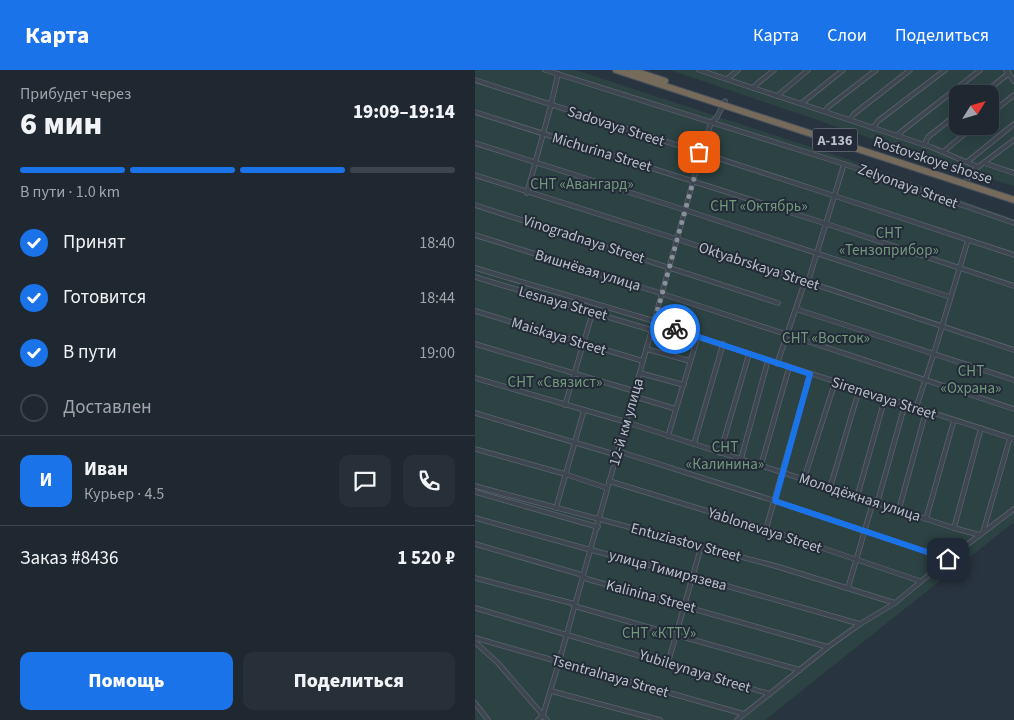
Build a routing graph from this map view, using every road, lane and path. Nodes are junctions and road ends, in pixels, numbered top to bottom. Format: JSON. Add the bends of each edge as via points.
{"nodes":[{"id":1,"x":545,"y":70,"type":"edge"},
{"id":2,"x":616,"y":70,"type":"edge"},
{"id":3,"x":631,"y":70,"type":"edge"},
{"id":4,"x":738,"y":70,"type":"edge"},
{"id":5,"x":774,"y":70,"type":"edge"},
{"id":6,"x":808,"y":70,"type":"edge"},
{"id":7,"x":843,"y":70,"type":"edge"},
{"id":8,"x":876,"y":70,"type":"edge"},
{"id":9,"x":910,"y":70,"type":"edge"},
{"id":10,"x":945,"y":70,"type":"edge"},
{"id":11,"x":979,"y":70,"type":"edge"},
{"id":12,"x":702,"y":71,"type":"edge"},
{"id":13,"x":1007,"y":72,"type":"edge"},
{"id":14,"x":558,"y":74,"type":"junction"},
{"id":15,"x":475,"y":80,"type":"edge"},
{"id":16,"x":727,"y":80,"type":"junction"},
{"id":17,"x":1014,"y":81,"type":"edge"},
{"id":18,"x":993,"y":85,"type":"edge"},
{"id":19,"x":753,"y":88,"type":"junction"},
{"id":20,"x":1014,"y":95,"type":"edge"},
{"id":21,"x":777,"y":96,"type":"junction"},
{"id":22,"x":725,"y":103,"type":"junction"},
{"id":23,"x":802,"y":103,"type":"junction"},
{"id":24,"x":551,"y":105,"type":"junction"},
{"id":25,"x":999,"y":107,"type":"edge"},
{"id":26,"x":825,"y":111,"type":"junction"},
{"id":27,"x":475,"y":112,"type":"edge"},
{"id":28,"x":850,"y":120,"type":"junction"},
{"id":29,"x":949,"y":120,"type":"edge"},
{"id":30,"x":711,"y":123,"type":"junction"},
{"id":31,"x":1014,"y":124,"type":"edge"},
{"id":32,"x":873,"y":128,"type":"junction"},
{"id":33,"x":543,"y":134,"type":"junction"},
{"id":34,"x":963,"y":135,"type":"edge"},
{"id":35,"x":897,"y":136,"type":"junction"},
{"id":36,"x":1014,"y":140,"type":"edge"},
{"id":37,"x":475,"y":143,"type":"edge"},
{"id":38,"x":924,"y":144,"type":"junction"},
{"id":39,"x":1007,"y":145,"type":"junction"},
{"id":40,"x":1014,"y":147,"type":"edge"},
{"id":41,"x":943,"y":152,"type":"junction"},
{"id":42,"x":701,"y":153,"type":"junction"},
{"id":43,"x":535,"y":162,"type":"junction"},
{"id":44,"x":967,"y":162,"type":"junction"},
{"id":45,"x":984,"y":163,"type":"junction"},
{"id":46,"x":844,"y":164,"type":"junction"},
{"id":47,"x":978,"y":167,"type":"junction"},
{"id":48,"x":1014,"y":173,"type":"edge"},
{"id":49,"x":475,"y":175,"type":"edge"},
{"id":50,"x":693,"y":181,"type":"junction"},
{"id":51,"x":968,"y":182,"type":"junction"},
{"id":52,"x":527,"y":192,"type":"junction"},
{"id":53,"x":835,"y":196,"type":"junction"},
{"id":54,"x":1014,"y":198,"type":"edge"},
{"id":55,"x":475,"y":205,"type":"edge"},
{"id":56,"x":685,"y":210,"type":"junction"},
{"id":57,"x":1014,"y":223,"type":"edge"},
{"id":58,"x":827,"y":224,"type":"junction"},
{"id":59,"x":475,"y":235,"type":"edge"},
{"id":60,"x":677,"y":239,"type":"junction"},
{"id":61,"x":967,"y":240,"type":"junction"},
{"id":62,"x":817,"y":253,"type":"junction"},
{"id":63,"x":1014,"y":255,"type":"edge"},
{"id":64,"x":669,"y":266,"type":"junction"},
{"id":65,"x":475,"y":268,"type":"edge"},
{"id":66,"x":958,"y":268,"type":"junction"},
{"id":67,"x":475,"y":277,"type":"edge"},
{"id":68,"x":807,"y":281,"type":"junction"},
{"id":69,"x":1014,"y":286,"type":"edge"},
{"id":70,"x":663,"y":294,"type":"junction"},
{"id":71,"x":950,"y":298,"type":"junction"},
{"id":72,"x":778,"y":303,"type":"dead end"},
{"id":73,"x":796,"y":309,"type":"junction"},
{"id":74,"x":475,"y":311,"type":"edge"},
{"id":75,"x":593,"y":311,"type":"junction"},
{"id":76,"x":654,"y":322,"type":"junction"},
{"id":77,"x":942,"y":326,"type":"junction"},
{"id":78,"x":651,"y":330,"type":"junction"},
{"id":79,"x":698,"y":336,"type":"junction"},
{"id":80,"x":787,"y":336,"type":"junction"},
{"id":81,"x":583,"y":343,"type":"junction"},
{"id":82,"x":475,"y":344,"type":"edge"},
{"id":83,"x":723,"y":344,"type":"junction"},
{"id":84,"x":646,"y":349,"type":"junction"},
{"id":85,"x":1014,"y":350,"type":"edge"},
{"id":86,"x":934,"y":353,"type":"junction"},
{"id":87,"x":749,"y":354,"type":"junction"},
{"id":88,"x":768,"y":360,"type":"junction"},
{"id":89,"x":643,"y":361,"type":"junction"},
{"id":90,"x":690,"y":361,"type":"junction"},
{"id":91,"x":777,"y":364,"type":"junction"},
{"id":92,"x":789,"y":368,"type":"junction"},
{"id":93,"x":639,"y":372,"type":"junction"},
{"id":94,"x":574,"y":373,"type":"junction"},
{"id":95,"x":810,"y":374,"type":"junction"},
{"id":96,"x":475,"y":378,"type":"edge"},
{"id":97,"x":925,"y":380,"type":"junction"},
{"id":98,"x":1014,"y":380,"type":"edge"},
{"id":99,"x":835,"y":382,"type":"junction"},
{"id":100,"x":683,"y":385,"type":"junction"},
{"id":101,"x":859,"y":390,"type":"junction"},
{"id":102,"x":634,"y":391,"type":"junction"},
{"id":103,"x":633,"y":396,"type":"junction"},
{"id":104,"x":885,"y":398,"type":"junction"},
{"id":105,"x":905,"y":404,"type":"junction"},
{"id":106,"x":565,"y":405,"type":"junction"},
{"id":107,"x":915,"y":408,"type":"junction"},
{"id":108,"x":676,"y":409,"type":"junction"},
{"id":109,"x":1014,"y":409,"type":"edge"},
{"id":110,"x":584,"y":410,"type":"junction"},
{"id":111,"x":926,"y":411,"type":"junction"},
{"id":112,"x":475,"y":413,"type":"edge"},
{"id":113,"x":954,"y":420,"type":"junction"},
{"id":114,"x":626,"y":422,"type":"junction"},
{"id":115,"x":981,"y":428,"type":"junction"},
{"id":116,"x":668,"y":436,"type":"junction"},
{"id":117,"x":1012,"y":439,"type":"edge"},
{"id":118,"x":575,"y":442,"type":"junction"},
{"id":119,"x":694,"y":444,"type":"junction"},
{"id":120,"x":475,"y":449,"type":"edge"},
{"id":121,"x":720,"y":452,"type":"junction"},
{"id":122,"x":617,"y":453,"type":"junction"},
{"id":123,"x":741,"y":459,"type":"junction"},
{"id":124,"x":761,"y":465,"type":"junction"},
{"id":125,"x":783,"y":472,"type":"junction"},
{"id":126,"x":565,"y":474,"type":"junction"},
{"id":127,"x":804,"y":479,"type":"junction"},
{"id":128,"x":609,"y":481,"type":"junction"},
{"id":129,"x":475,"y":486,"type":"edge"},
{"id":130,"x":607,"y":488,"type":"junction"},
{"id":131,"x":830,"y":488,"type":"junction"},
{"id":132,"x":475,"y":492,"type":"edge"},
{"id":133,"x":857,"y":497,"type":"junction"},
{"id":134,"x":775,"y":501,"type":"junction"},
{"id":135,"x":875,"y":503,"type":"junction"},
{"id":136,"x":556,"y":508,"type":"junction"},
{"id":137,"x":899,"y":509,"type":"junction"},
{"id":138,"x":1014,"y":509,"type":"edge"},
{"id":139,"x":475,"y":518,"type":"edge"},
{"id":140,"x":600,"y":519,"type":"junction"},
{"id":141,"x":926,"y":519,"type":"junction"},
{"id":142,"x":598,"y":527,"type":"junction"},
{"id":143,"x":954,"y":528,"type":"junction"},
{"id":144,"x":766,"y":530,"type":"junction"},
{"id":145,"x":865,"y":530,"type":"junction"},
{"id":146,"x":981,"y":534,"type":"junction"},
{"id":147,"x":475,"y":544,"type":"edge"},
{"id":148,"x":701,"y":547,"type":"junction"},
{"id":149,"x":591,"y":550,"type":"junction"},
{"id":150,"x":855,"y":559,"type":"junction"},
{"id":151,"x":948,"y":559,"type":"junction"},
{"id":152,"x":692,"y":576,"type":"junction"},
{"id":153,"x":583,"y":577,"type":"junction"},
{"id":154,"x":475,"y":578,"type":"edge"},
{"id":155,"x":920,"y":581,"type":"junction"},
{"id":156,"x":849,"y":588,"type":"junction"},
{"id":157,"x":895,"y":603,"type":"junction"},
{"id":158,"x":575,"y":605,"type":"junction"},
{"id":159,"x":683,"y":605,"type":"junction"},
{"id":160,"x":475,"y":608,"type":"edge"},
{"id":161,"x":860,"y":624,"type":"junction"},
{"id":162,"x":567,"y":634,"type":"junction"},
{"id":163,"x":676,"y":634,"type":"junction"},
{"id":164,"x":475,"y":638,"type":"edge"},
{"id":165,"x":475,"y":642,"type":"edge"},
{"id":166,"x":828,"y":647,"type":"junction"},
{"id":167,"x":559,"y":662,"type":"junction"},
{"id":168,"x":668,"y":663,"type":"junction"},
{"id":169,"x":799,"y":670,"type":"junction"},
{"id":170,"x":551,"y":691,"type":"junction"},
{"id":171,"x":770,"y":694,"type":"junction"},
{"id":172,"x":475,"y":703,"type":"edge"},
{"id":173,"x":744,"y":714,"type":"junction"},
{"id":174,"x":543,"y":716,"type":"junction"},
{"id":175,"x":488,"y":720,"type":"edge"},
{"id":176,"x":538,"y":720,"type":"edge"},
{"id":177,"x":547,"y":720,"type":"edge"},
{"id":178,"x":660,"y":720,"type":"edge"},
{"id":179,"x":737,"y":720,"type":"edge"}],
"edges":[{"from":1,"to":14,"type":"street","name":"Zelyonaya Street"},
{"from":2,"to":22,"type":"highway","name":"Rostovskoye shosse","number":"А-136"},
{"from":3,"to":22,"type":"highway","name":"Rostovskoye shosse","number":"А-136"},
{"from":4,"to":16,"type":"street"},
{"from":5,"to":19,"type":"street"},
{"from":6,"to":21,"type":"street"},
{"from":7,"to":23,"type":"street"},
{"from":8,"to":26,"type":"street"},
{"from":9,"to":28,"type":"street"},
{"from":10,"to":32,"type":"street"},
{"from":11,"to":35,"type":"street"},
{"from":12,"to":16,"type":"street"},
{"from":13,"to":17,"type":"street"},
{"from":13,"to":18,"type":"street"},
{"from":14,"to":24,"type":"street"},
{"from":14,"to":30,"type":"street","name":"Zelyonaya Street"},
{"from":15,"to":24,"type":"street","name":"Sadovaya Street"},
{"from":16,"to":19,"type":"street"},
{"from":19,"to":21,"type":"street"},
{"from":20,"to":25,"type":"street"},
{"from":21,"to":23,"type":"street"},
{"from":22,"to":30,"type":"street","name":"12-й км улица"},
{"from":22,"to":51,"type":"highway","name":"Rostovskoye shosse","number":"А-136"},
{"from":23,"to":26,"type":"street"},
{"from":24,"to":33,"type":"street"},
{"from":24,"to":42,"type":"street","name":"Sadovaya Street"},
{"from":26,"to":28,"type":"street"},
{"from":27,"to":33,"type":"street","name":"Michurina Street"},
{"from":28,"to":32,"type":"street"},
{"from":29,"to":38,"type":"street"},
{"from":30,"to":42,"type":"street","name":"12-й км улица"},
{"from":30,"to":46,"type":"street","name":"Zelyonaya Street"},
{"from":31,"to":44,"type":"street"},
{"from":32,"to":35,"type":"street"},
{"from":33,"to":43,"type":"street"},
{"from":33,"to":50,"type":"street","name":"Michurina Street"},
{"from":34,"to":41,"type":"street"},
{"from":35,"to":38,"type":"street"},
{"from":36,"to":39,"type":"street"},
{"from":37,"to":43,"type":"street"},
{"from":38,"to":41,"type":"street"},
{"from":39,"to":40,"type":"street"},
{"from":39,"to":45,"type":"street"},
{"from":41,"to":44,"type":"street"},
{"from":42,"to":50,"type":"street","name":"12-й км улица"},
{"from":42,"to":53,"type":"street","name":"Sadovaya Street"},
{"from":43,"to":52,"type":"street"},
{"from":43,"to":56,"type":"street"},
{"from":44,"to":47,"type":"street"},
{"from":45,"to":47,"type":"street"},
{"from":45,"to":48,"type":"street"},
{"from":46,"to":53,"type":"street"},
{"from":46,"to":57,"type":"street","name":"Zelyonaya Street"},
{"from":47,"to":51,"type":"street"},
{"from":49,"to":52,"type":"street","name":"Oktyabrskaya Street"},
{"from":50,"to":56,"type":"street","name":"12-й км улица"},
{"from":50,"to":58,"type":"street","name":"Michurina Street"},
{"from":51,"to":54,"type":"highway","name":"Rostovskoye shosse","number":"А-136"},
{"from":52,"to":60,"type":"street","name":"Oktyabrskaya Street"},
{"from":53,"to":58,"type":"street"},
{"from":53,"to":61,"type":"street","name":"Sadovaya Street"},
{"from":55,"to":64,"type":"street","name":"Vinogradnaya Street"},
{"from":56,"to":60,"type":"street","name":"12-й км улица"},
{"from":56,"to":62,"type":"street"},
{"from":58,"to":62,"type":"street"},
{"from":58,"to":66,"type":"street","name":"Michurina Street"},
{"from":59,"to":70,"type":"street","name":"Вишнёвая улица"},
{"from":60,"to":64,"type":"street","name":"12-й км улица"},
{"from":60,"to":68,"type":"street","name":"Oktyabrskaya Street"},
{"from":61,"to":63,"type":"street","name":"Sadovaya Street"},
{"from":61,"to":66,"type":"street"},
{"from":62,"to":68,"type":"street"},
{"from":62,"to":71,"type":"street"},
{"from":64,"to":70,"type":"street","name":"12-й км улица"},
{"from":64,"to":72,"type":"street","name":"Vinogradnaya Street"},
{"from":65,"to":76,"type":"street"},
{"from":66,"to":69,"type":"street","name":"Michurina Street"},
{"from":66,"to":71,"type":"street"},
{"from":67,"to":75,"type":"street","name":"Lesnaya Street"},
{"from":68,"to":73,"type":"street"},
{"from":68,"to":77,"type":"street","name":"Oktyabrskaya Street"},
{"from":70,"to":76,"type":"street","name":"12-й км улица"},
{"from":70,"to":80,"type":"street","name":"Вишнёвая улица"},
{"from":71,"to":77,"type":"street"},
{"from":73,"to":80,"type":"street"},
{"from":73,"to":86,"type":"street"},
{"from":74,"to":81,"type":"street","name":"Maiskaya Street"},
{"from":75,"to":78,"type":"street","name":"Lesnaya Street"},
{"from":75,"to":81,"type":"street"},
{"from":76,"to":78,"type":"street","name":"12-й км улица"},
{"from":76,"to":79,"type":"street","name":"Sirenevaya Street"},
{"from":77,"to":85,"type":"street","name":"Oktyabrskaya Street"},
{"from":77,"to":86,"type":"street"},
{"from":78,"to":84,"type":"street","name":"12-й км улица"},
{"from":79,"to":83,"type":"street","name":"Sirenevaya Street"},
{"from":79,"to":90,"type":"street"},
{"from":80,"to":91,"type":"street"},
{"from":80,"to":97,"type":"street","name":"Вишнёвая улица"},
{"from":81,"to":89,"type":"street","name":"Maiskaya Street"},
{"from":81,"to":94,"type":"street"},
{"from":82,"to":94,"type":"street"},
{"from":83,"to":87,"type":"street","name":"Sirenevaya Street"},
{"from":83,"to":119,"type":"street"},
{"from":84,"to":89,"type":"street","name":"12-й км улица"},
{"from":84,"to":90,"type":"street"},
{"from":86,"to":97,"type":"street"},
{"from":86,"to":98,"type":"street"},
{"from":87,"to":88,"type":"street","name":"Sirenevaya Street"},
{"from":87,"to":121,"type":"street"},
{"from":88,"to":91,"type":"street","name":"Sirenevaya Street"},
{"from":88,"to":123,"type":"street"},
{"from":89,"to":93,"type":"street","name":"12-й км улица"},
{"from":90,"to":100,"type":"street"},
{"from":91,"to":92,"type":"street","name":"Sirenevaya Street"},
{"from":92,"to":95,"type":"street","name":"Sirenevaya Street"},
{"from":92,"to":124,"type":"street"},
{"from":93,"to":100,"type":"street"},
{"from":93,"to":102,"type":"street","name":"12-й км улица"},
{"from":94,"to":102,"type":"street"},
{"from":94,"to":106,"type":"street"},
{"from":95,"to":99,"type":"street","name":"Sirenevaya Street"},
{"from":95,"to":125,"type":"street"},
{"from":96,"to":106,"type":"street","name":"Молодёжная улица"},
{"from":97,"to":107,"type":"street"},
{"from":97,"to":109,"type":"street","name":"Вишнёвая улица"},
{"from":99,"to":101,"type":"street","name":"Sirenevaya Street"},
{"from":99,"to":127,"type":"street"},
{"from":100,"to":108,"type":"street"},
{"from":101,"to":104,"type":"street","name":"Sirenevaya Street"},
{"from":101,"to":131,"type":"street"},
{"from":102,"to":103,"type":"street","name":"12-й км улица"},
{"from":103,"to":108,"type":"street"},
{"from":103,"to":114,"type":"street","name":"12-й км улица"},
{"from":104,"to":105,"type":"street","name":"Sirenevaya Street"},
{"from":104,"to":133,"type":"street"},
{"from":105,"to":107,"type":"street","name":"Sirenevaya Street"},
{"from":105,"to":135,"type":"street"},
{"from":106,"to":110,"type":"street","name":"Молодёжная улица"},
{"from":107,"to":111,"type":"street","name":"Sirenevaya Street"},
{"from":108,"to":116,"type":"street"},
{"from":110,"to":114,"type":"street","name":"Молодёжная улица"},
{"from":110,"to":118,"type":"street"},
{"from":111,"to":113,"type":"street","name":"Sirenevaya Street"},
{"from":111,"to":137,"type":"street"},
{"from":112,"to":118,"type":"street"},
{"from":113,"to":115,"type":"street","name":"Sirenevaya Street"},
{"from":113,"to":141,"type":"street"},
{"from":114,"to":116,"type":"street","name":"Молодёжная улица"},
{"from":114,"to":122,"type":"street","name":"12-й км улица"},
{"from":115,"to":117,"type":"street","name":"Sirenevaya Street"},
{"from":115,"to":143,"type":"street"},
{"from":116,"to":119,"type":"street","name":"Молодёжная улица"},
{"from":117,"to":146,"type":"street"},
{"from":118,"to":122,"type":"street"},
{"from":118,"to":126,"type":"street"},
{"from":119,"to":121,"type":"street","name":"Молодёжная улица"},
{"from":120,"to":126,"type":"street"},
{"from":121,"to":123,"type":"street","name":"Молодёжная улица"},
{"from":122,"to":128,"type":"street","name":"12-й км улица"},
{"from":122,"to":134,"type":"street"},
{"from":123,"to":124,"type":"street","name":"Молодёжная улица"},
{"from":124,"to":125,"type":"street","name":"Молодёжная улица"},
{"from":125,"to":127,"type":"street","name":"Молодёжная улица"},
{"from":125,"to":134,"type":"street"},
{"from":126,"to":130,"type":"street"},
{"from":126,"to":136,"type":"street"},
{"from":127,"to":131,"type":"street","name":"Молодёжная улица"},
{"from":128,"to":130,"type":"street","name":"12-й км улица"},
{"from":128,"to":144,"type":"street","name":"Yablonevaya Street"},
{"from":129,"to":136,"type":"street","name":"Entuziastov Street"},
{"from":130,"to":140,"type":"street","name":"12-й км улица"},
{"from":131,"to":133,"type":"street","name":"Молодёжная улица"},
{"from":132,"to":142,"type":"street"},
{"from":133,"to":135,"type":"street","name":"Молодёжная улица"},
{"from":134,"to":144,"type":"street"},
{"from":134,"to":145,"type":"street"},
{"from":135,"to":137,"type":"street","name":"Молодёжная улица"},
{"from":135,"to":145,"type":"street"},
{"from":136,"to":140,"type":"street","name":"Entuziastov Street"},
{"from":137,"to":141,"type":"street","name":"Молодёжная улица"},
{"from":138,"to":146,"type":"street"},
{"from":139,"to":149,"type":"street","name":"улица Тимирязева"},
{"from":140,"to":142,"type":"street","name":"12-й км улица"},
{"from":140,"to":148,"type":"street","name":"Entuziastov Street"},
{"from":141,"to":143,"type":"street","name":"Молодёжная улица"},
{"from":142,"to":149,"type":"street","name":"12-й км улица"},
{"from":143,"to":146,"type":"street","name":"Молодёжная улица"},
{"from":144,"to":150,"type":"street","name":"Yablonevaya Street"},
{"from":145,"to":150,"type":"street"},
{"from":145,"to":151,"type":"street"},
{"from":146,"to":151,"type":"street"},
{"from":147,"to":153,"type":"street","name":"Kalinina Street"},
{"from":148,"to":152,"type":"street"},
{"from":148,"to":156,"type":"street","name":"Entuziastov Street"},
{"from":149,"to":152,"type":"street","name":"улица Тимирязева"},
{"from":149,"to":153,"type":"street","name":"12-й км улица"},
{"from":150,"to":155,"type":"street","name":"Yablonevaya Street"},
{"from":150,"to":156,"type":"street"},
{"from":151,"to":155,"type":"street"},
{"from":152,"to":159,"type":"street"},
{"from":152,"to":161,"type":"street","name":"улица Тимирязева"},
{"from":153,"to":158,"type":"street","name":"12-й км улица"},
{"from":153,"to":159,"type":"street","name":"Kalinina Street"},
{"from":154,"to":158,"type":"street"},
{"from":155,"to":157,"type":"street"},
{"from":156,"to":157,"type":"street","name":"Entuziastov Street"},
{"from":157,"to":161,"type":"street"},
{"from":158,"to":162,"type":"street","name":"12-й км улица"},
{"from":158,"to":163,"type":"street"},
{"from":159,"to":163,"type":"street"},
{"from":159,"to":166,"type":"street","name":"Kalinina Street"},
{"from":160,"to":162,"type":"street","name":"Yubileynaya Street"},
{"from":161,"to":166,"type":"street"},
{"from":162,"to":167,"type":"street","name":"12-й км улица"},
{"from":162,"to":168,"type":"street","name":"Yubileynaya Street"},
{"from":163,"to":168,"type":"street"},
{"from":163,"to":169,"type":"street"},
{"from":164,"to":167,"type":"street","name":"Tsentralnaya Street"},
{"from":165,"to":174,"type":"street","via":[[498,663]]},
{"from":166,"to":169,"type":"street"},
{"from":167,"to":170,"type":"street","name":"12-й км улица"},
{"from":167,"to":173,"type":"street","name":"Tsentralnaya Street"},
{"from":168,"to":171,"type":"street","name":"Yubileynaya Street"},
{"from":169,"to":171,"type":"street"},
{"from":170,"to":174,"type":"street","name":"12-й км улица"},
{"from":170,"to":178,"type":"street"},
{"from":171,"to":173,"type":"street"},
{"from":172,"to":175,"type":"street"},
{"from":173,"to":179,"type":"street"},
{"from":174,"to":176,"type":"street"},
{"from":174,"to":177,"type":"street"}]}
